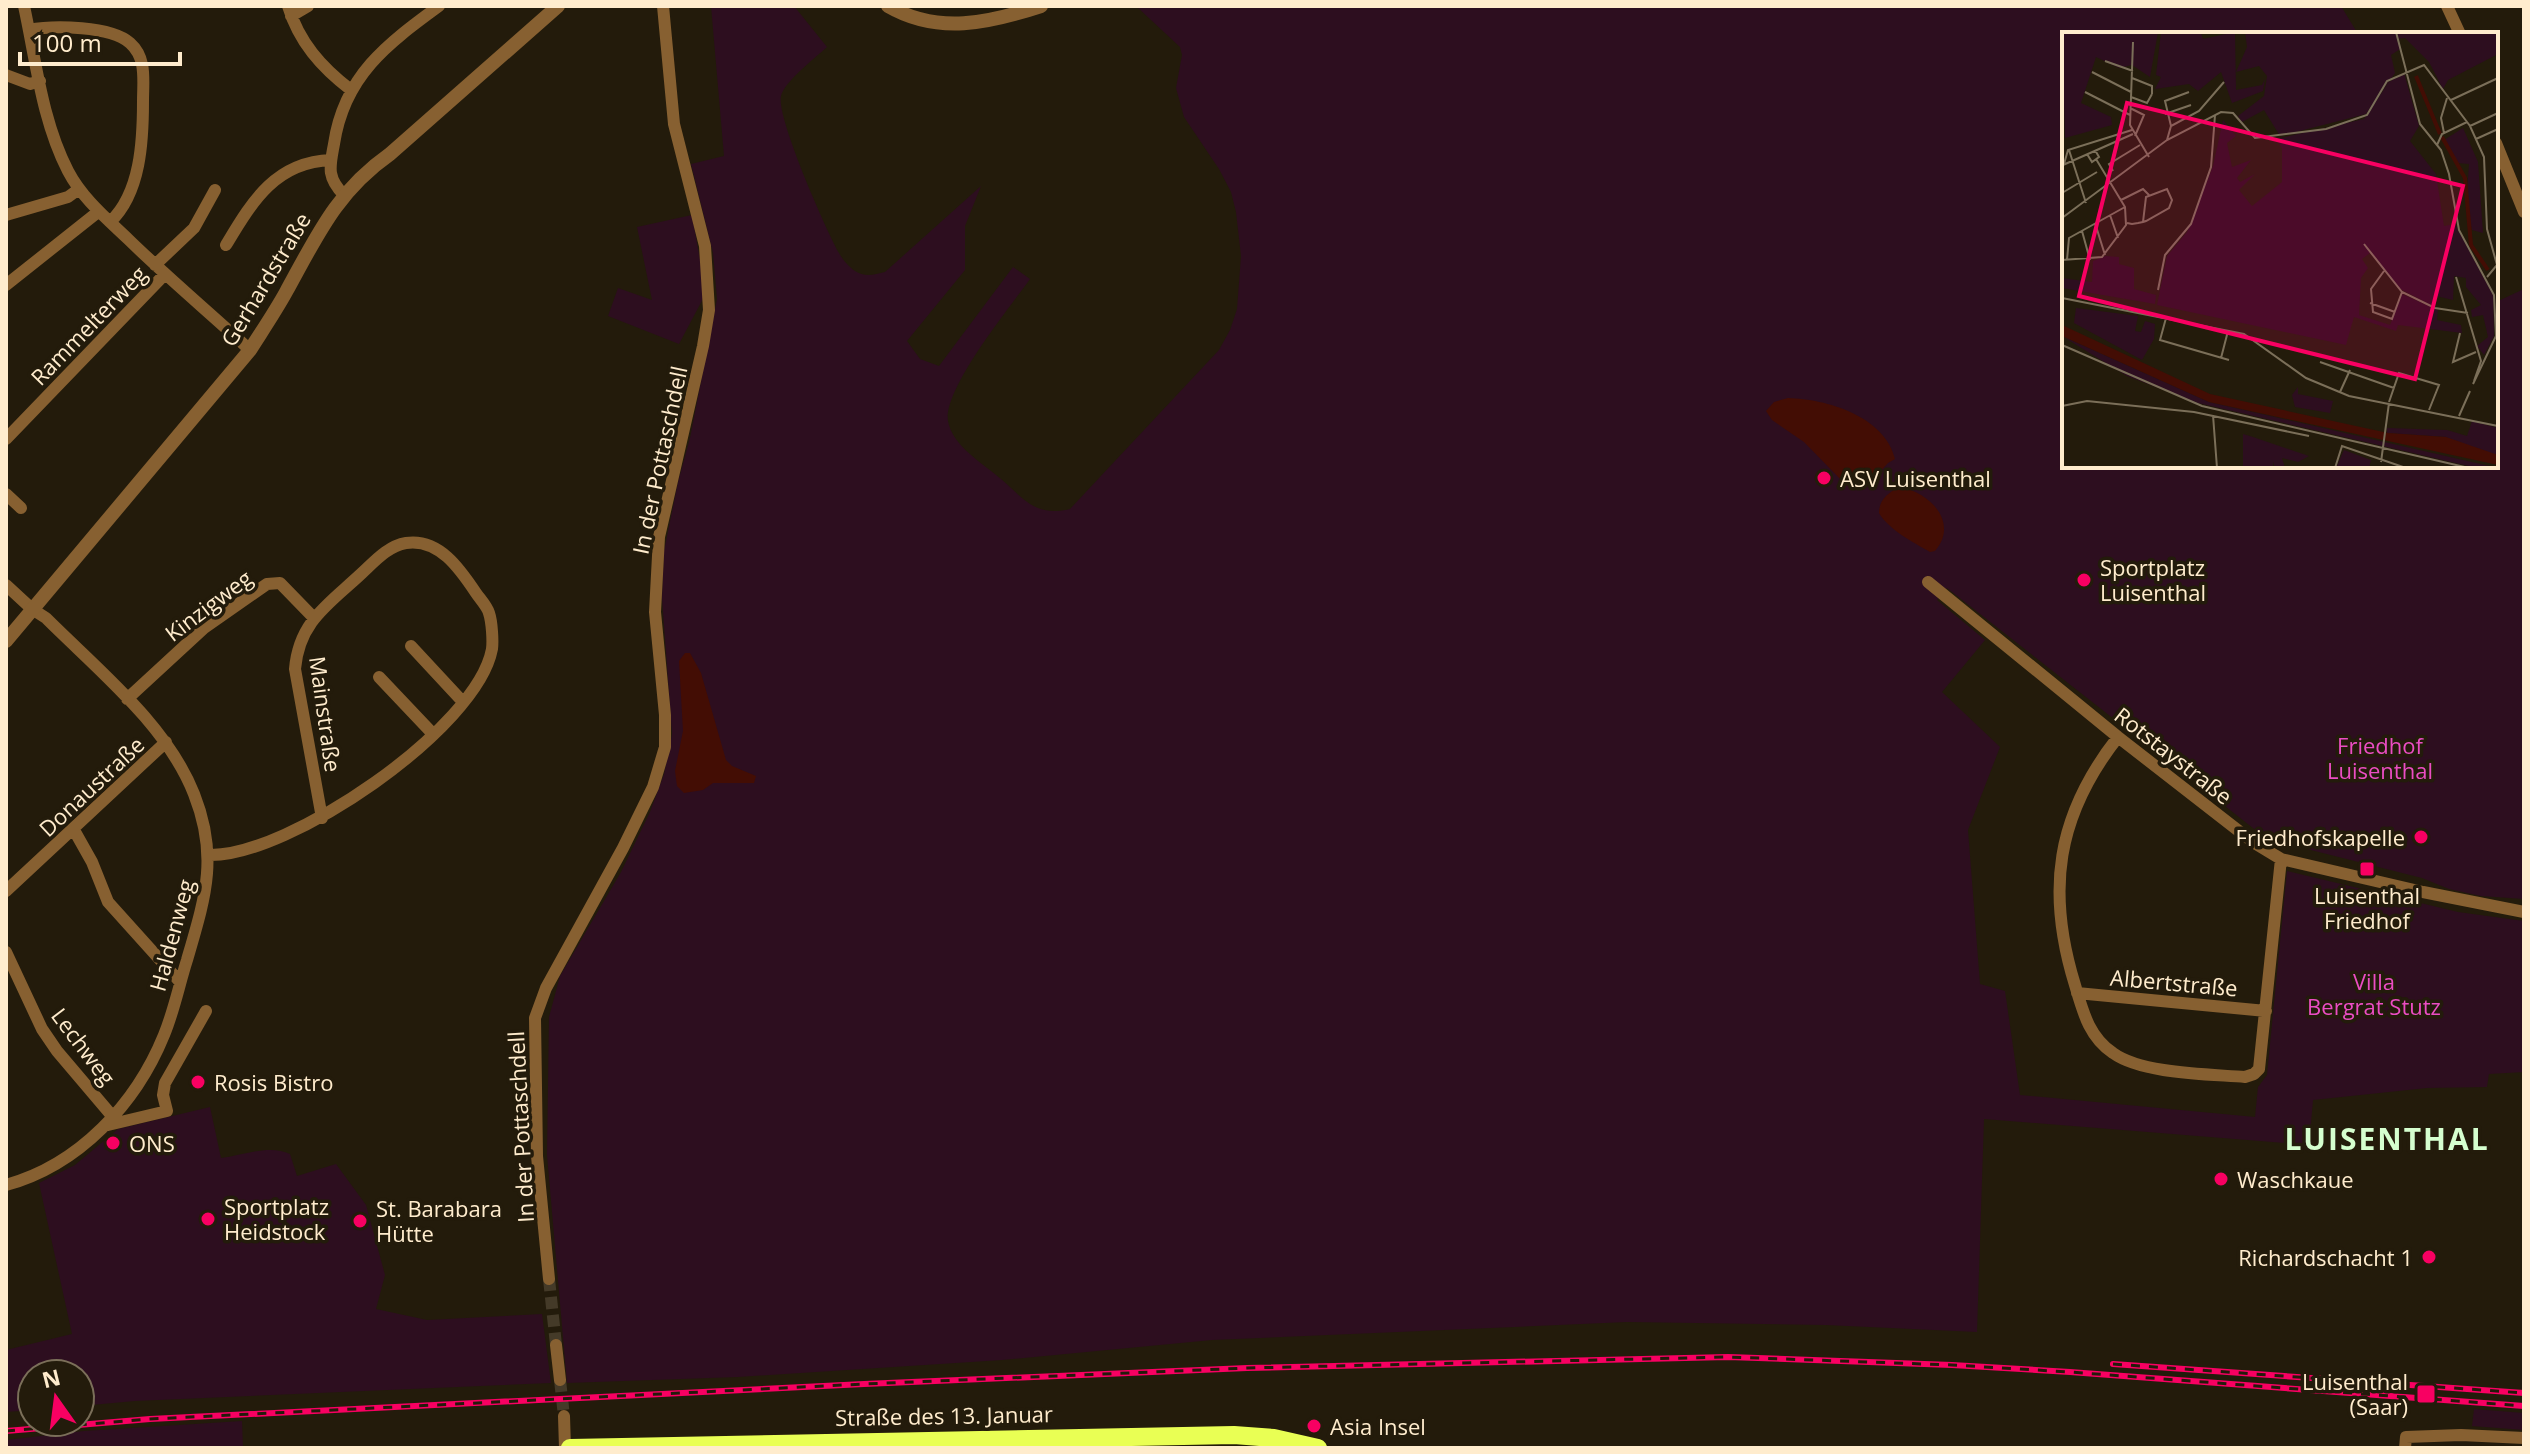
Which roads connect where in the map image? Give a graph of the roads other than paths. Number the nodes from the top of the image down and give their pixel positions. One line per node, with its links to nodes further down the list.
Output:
1 (24, 6): 10 (street)
2 (308, 6): 9 (street)
3 (439, 6): 14 (street)
4 (558, 6): 19 (street, Gerhardstraße)
5 (663, 6): 58 (street, In der Pottaschdell)
6 (888, 6): 7 (street)
7 (1041, 6)
8 (2447, 6): 11 (street)
9 (289, 11): 14 (street)
10 (29, 30): 13 (street); 23 (street)
11 (2459, 32)
12 (6, 75): 13 (street)
13 (40, 81): 17 (street)
14 (351, 90): 16 (street)
15 (2498, 148): 21 (street)
16 (331, 160): 19 (street); 24 (street)
17 (79, 189): 20 (street); 22 (street)
18 (215, 190): 25 (street, Rammelterweg)
19 (344, 195): 27 (street, Gerhardstraße)
20 (98, 212): 23 (street); 26 (street)
21 (2524, 212)
22 (6, 215)
23 (110, 222): 25 (street)
24 (226, 245)
25 (160, 270): 27 (street); 28 (street, Rammelterweg)
26 (6, 285)
27 (250, 350): 33 (street, Gerhardstraße)
28 (6, 439)
29 (6, 494): 30 (street)
30 (21, 508)
31 (1928, 582): 41 (street, Rotstaystraße)
32 (6, 585): 33 (street, Haldenweg)
33 (32, 609): 35 (street, Gerhardstraße); 38 (street, Haldenweg)
34 (314, 618): 38 (street, Kinzigweg); 39 (street, Mainstraße); 43 (street, Mainstraße)
35 (6, 641)
36 (411, 646): 39 (street)
37 (379, 677): 40 (street)
38 (127, 699): 42 (street, Haldenweg)
39 (463, 702): 40 (street, Mainstraße)
40 (433, 734): 43 (street, Mainstraße)
41 (2118, 737): 46 (street, Rotstaystraße); 51 (street, Albertstraße)
42 (166, 742): 44 (street, Donaustraße); 45 (street, Haldenweg)
43 (322, 818): 45 (street, Mainstraße)
44 (74, 830): 47 (street, Donaustraße); 50 (street)
45 (209, 855): 50 (street, Haldenweg)
46 (2281, 859): 48 (street, Rotstaystraße); 53 (street, Albertstraße)
47 (6, 891)
48 (2524, 912)
49 (6, 952): 56 (street, Lechweg)
50 (180, 982): 54 (street, Haldenweg)
51 (2077, 993): 53 (street, Albertstraße); 53 (street, Albertstraße)
52 (206, 1011): 55 (street, Haldenweg)
53 (2266, 1011)
54 (165, 1034): 55 (street); 56 (street, Haldenweg)
55 (188, 1041): 56 (street, Haldenweg)
56 (109, 1121): 57 (street, Haldenweg)
57 (9, 1180)
58 (549, 1279)
59 (556, 1345): 60 (street)
60 (560, 1380)
61 (564, 1416): 66 (street)
62 (2524, 1438): 64 (street)
63 (1119, 1442): 65 (main road, Straße des 13. Januar); 67 (main road, Straße des 13. Januar)
64 (2406, 1442)
65 (657, 1447): 66 (main road, Straße des 13. Januar)
66 (567, 1448)
67 (1318, 1448)

